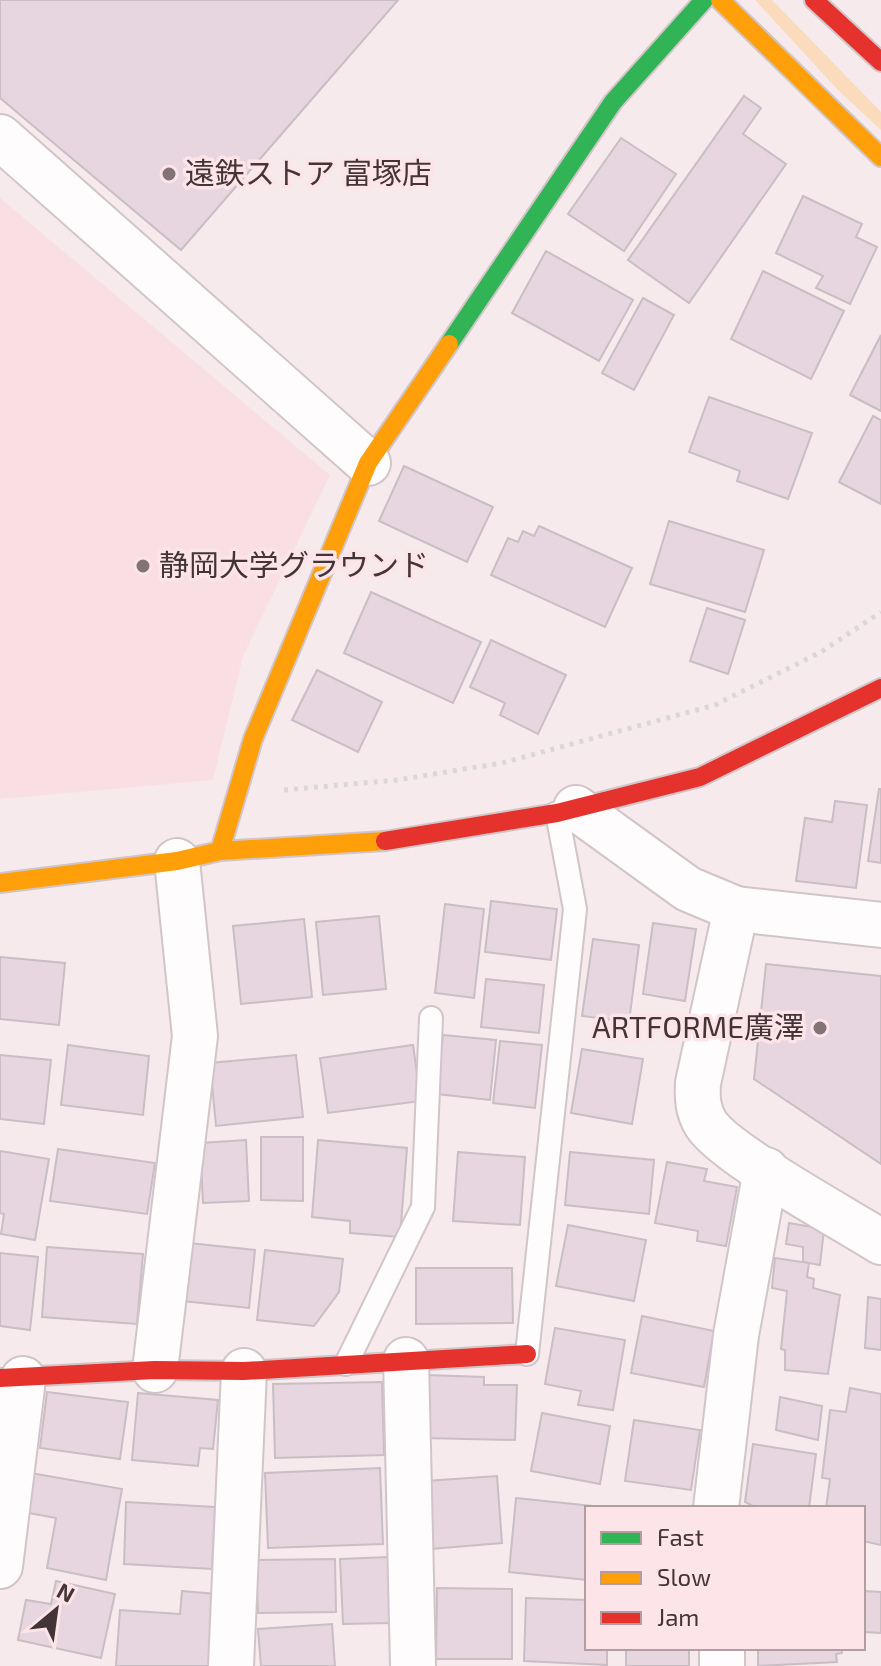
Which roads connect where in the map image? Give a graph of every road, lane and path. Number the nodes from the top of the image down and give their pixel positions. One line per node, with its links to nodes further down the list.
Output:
1 (704, 0): 7 (street)
2 (720, 0): 6 (street)
3 (814, 0): 4 (street)
4 (881, 62)
5 (0, 137): 7 (street)
6 (881, 157)
7 (368, 463): 10 (street)
8 (881, 612): 10 (path)
9 (881, 688): 11 (street)
10 (237, 794): 12 (street)
11 (567, 811): 12 (street); 15 (street); 20 (lane)
12 (220, 851): 13 (street)
13 (177, 861): 14 (street); 23 (street)
14 (0, 883)
15 (736, 909): 16 (street); 18 (street)
16 (881, 925)
17 (431, 1018): 22 (lane)
18 (766, 1170): 19 (street); 26 (street)
19 (881, 1242)
20 (527, 1354): 21 (street)
21 (406, 1360): 22 (street); 29 (street)
22 (346, 1364): 24 (street)
23 (155, 1370): 24 (street); 25 (street)
24 (244, 1371): 28 (street)
25 (11, 1378): 27 (street)
26 (716, 1506)
27 (0, 1566)
28 (231, 1666)
29 (413, 1666)

